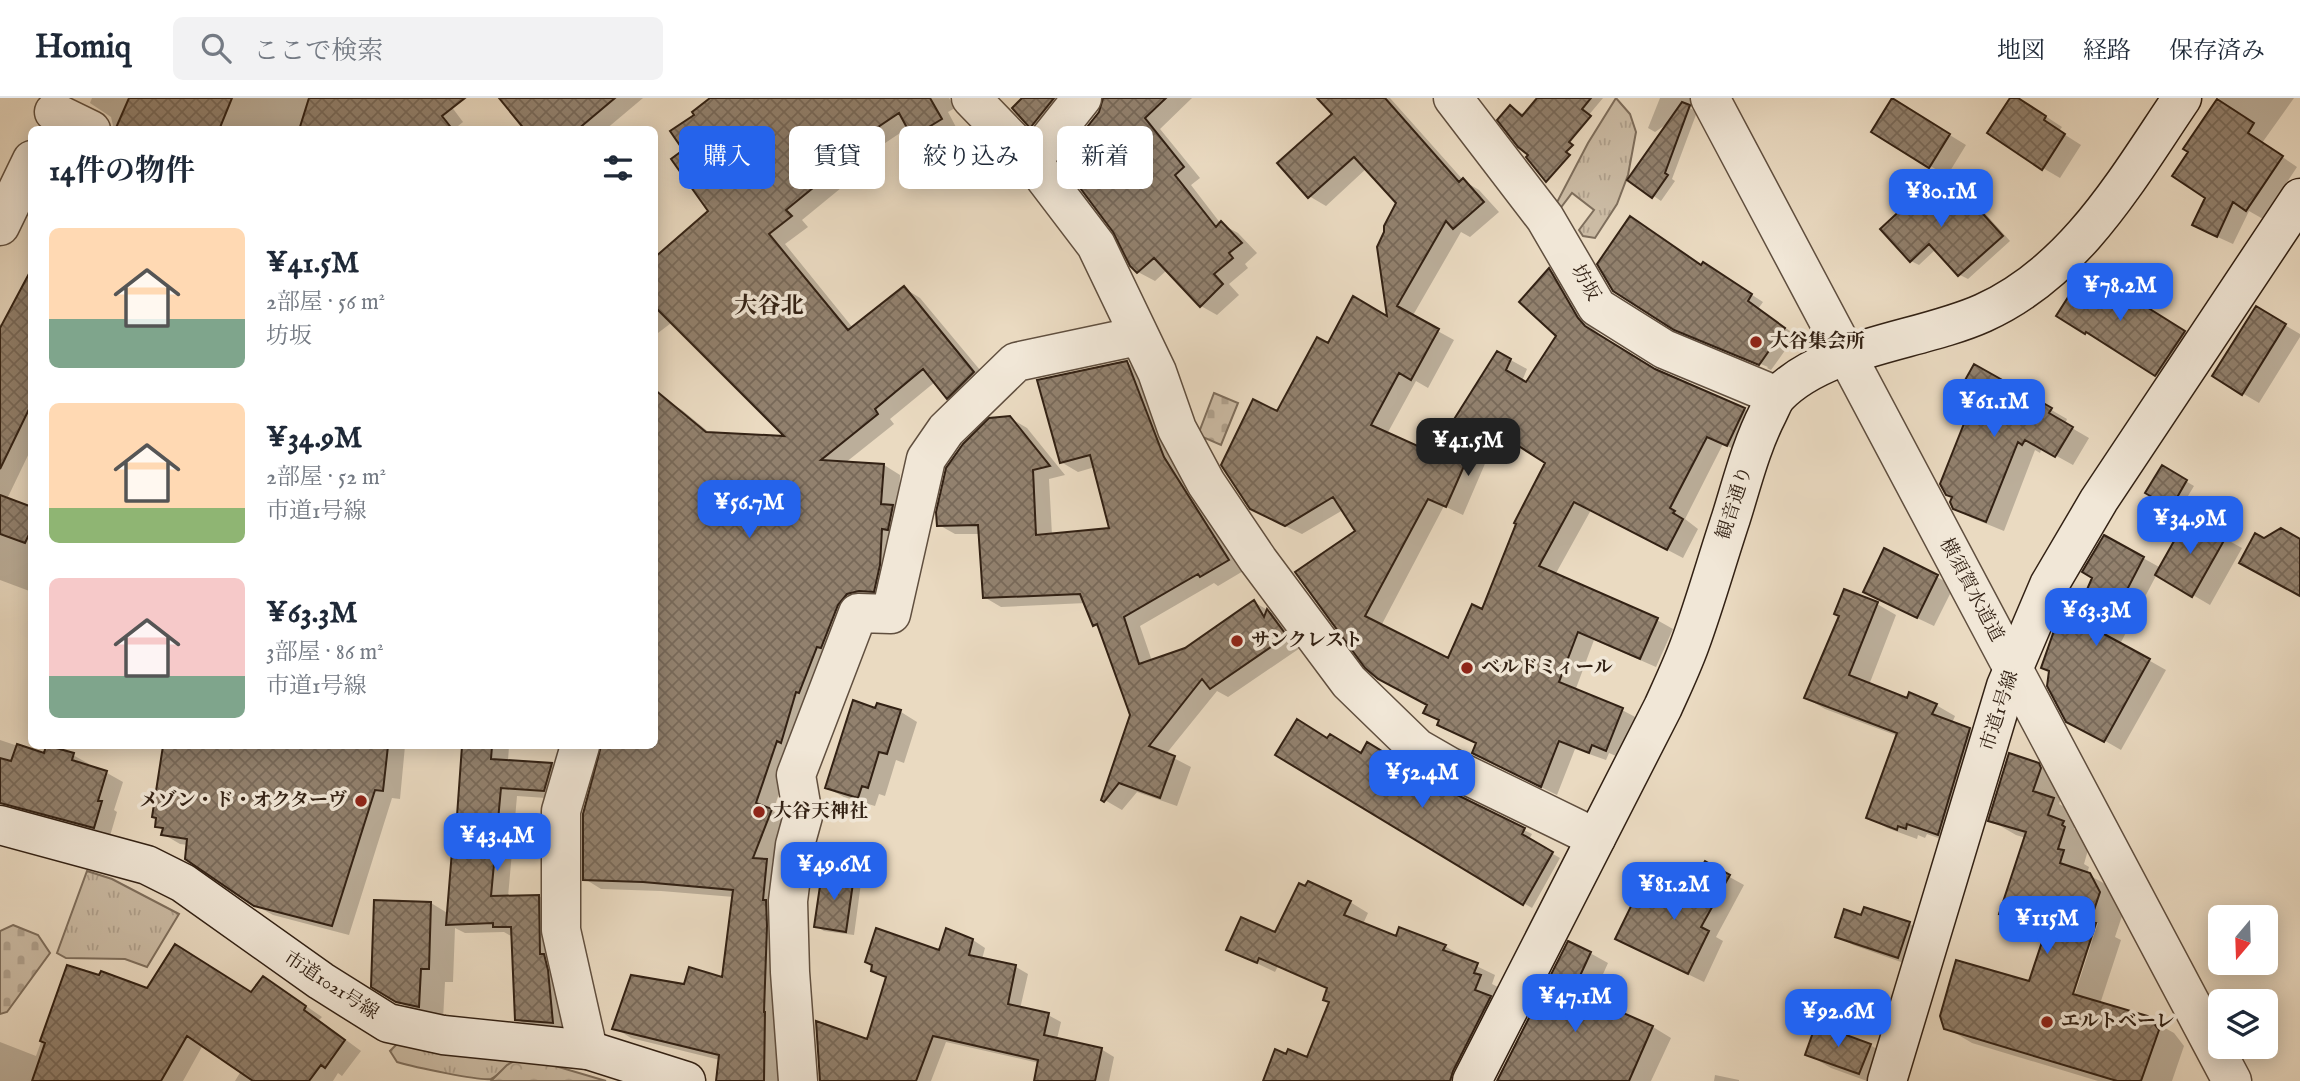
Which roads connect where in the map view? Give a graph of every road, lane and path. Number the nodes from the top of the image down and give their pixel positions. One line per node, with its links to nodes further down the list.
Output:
1 (971, 98): 8 (street)
2 (1083, 98): 9 (street)
3 (1710, 98): 15 (street, 横須賀水道道)
4 (2182, 98): 15 (street, 観音通り)
5 (1469, 104): 16 (street, 坊坂)
6 (54, 113): 7 (street)
7 (82, 126)
8 (998, 126)
9 (1043, 147)
10 (28, 168): 13 (street)
11 (1043, 176): 14 (street)
12 (2300, 198): 17 (street, 市道1号線)
13 (0, 226)
14 (1138, 336): 20 (street); 23 (street)
15 (1846, 354): 16 (street, 観音通り); 17 (street, 横須賀水道道)
16 (1777, 396): 20 (street, 観音通り)
17 (2013, 668): 25 (street, 市道1号線); 26 (street, 横須賀水道道)
18 (579, 749): 21 (street)
19 (0, 825): 21 (street, 市道1021号線)
20 (1597, 838): 24 (street, 観音通り)
21 (588, 1050): 22 (street, 市道1021号線)
22 (686, 1081)
23 (798, 1081)
24 (1472, 1081)
25 (1887, 1081)
26 (2232, 1081)

